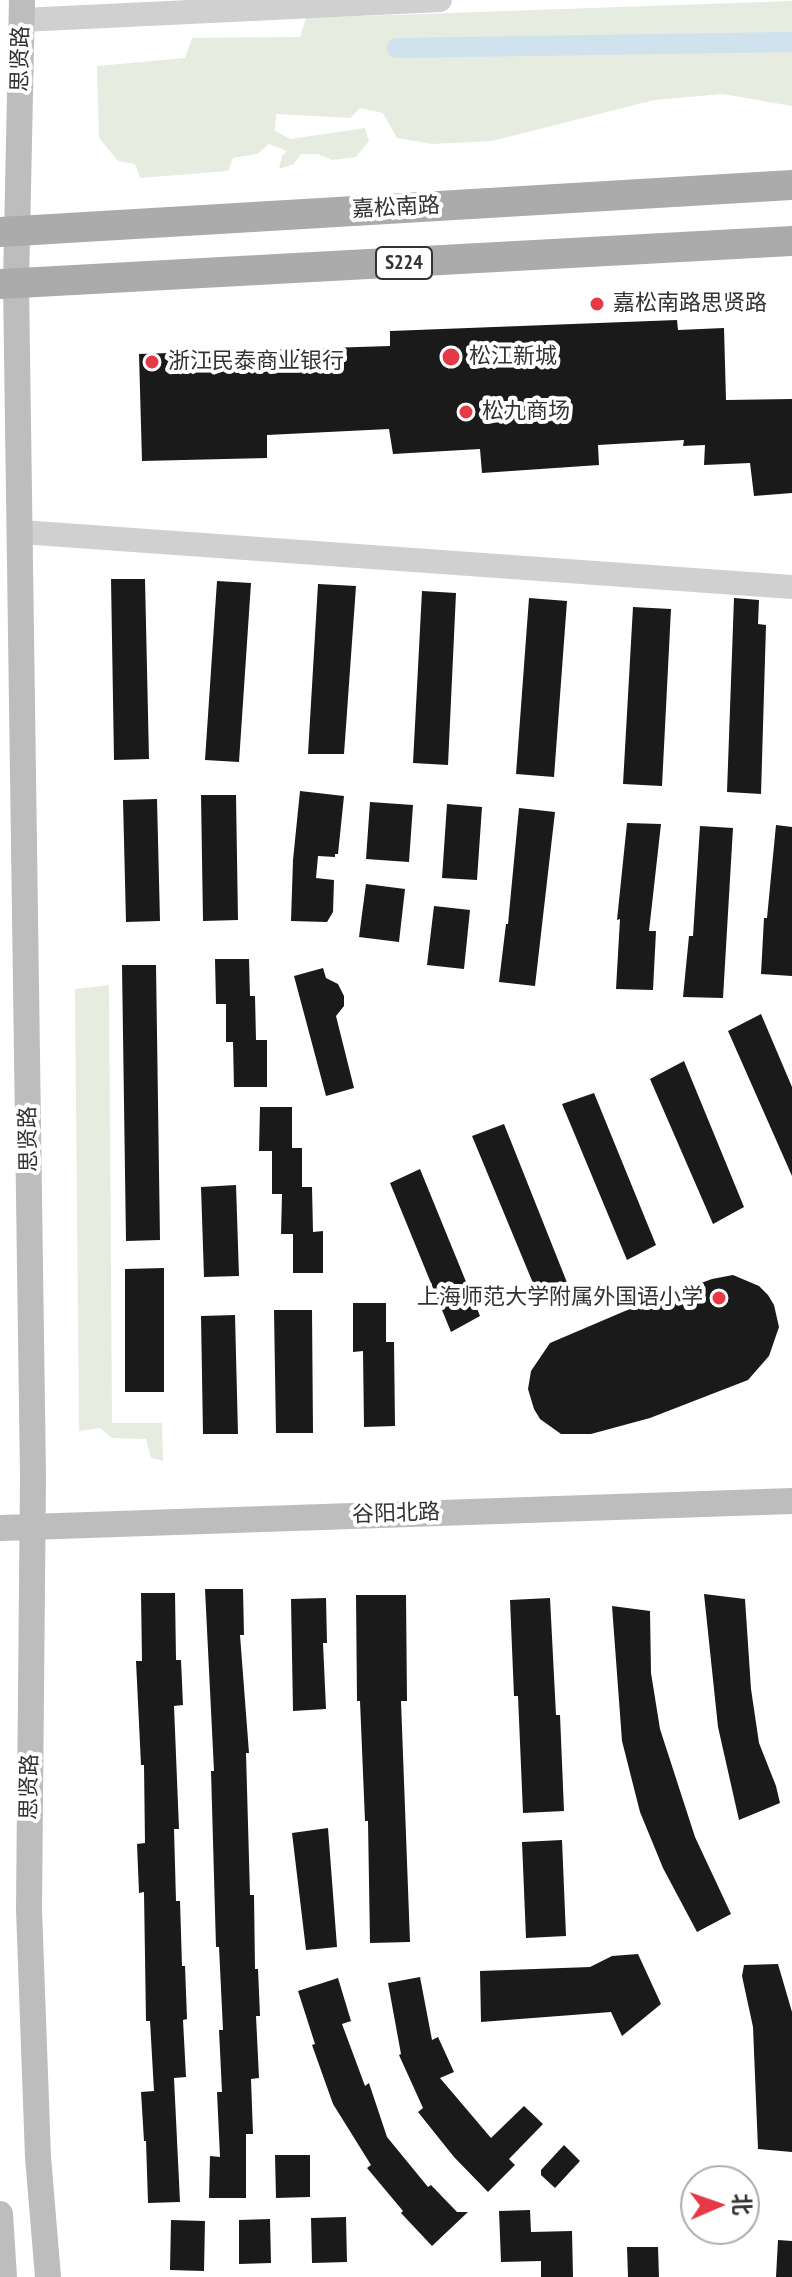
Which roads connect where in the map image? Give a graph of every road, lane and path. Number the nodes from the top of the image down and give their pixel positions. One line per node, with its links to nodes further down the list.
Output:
1 (440, 0): 2 (street)
2 (22, 10): 4 (main road, 思贤路)
3 (792, 185): 4 (main road, 嘉松南路)
4 (8, 231): 6 (main road, 思贤路)
5 (792, 241): 6 (main road, S224)
6 (8, 284): 7 (main road, 思贤路)
7 (21, 532): 8 (street); 10 (main road, 思贤路)
8 (792, 587)
9 (792, 1501): 10 (main road, 谷阳北路)
10 (31, 1527): 11 (main road, 谷阳北路); 14 (main road, 思贤路)
11 (0, 1528)
12 (0, 2214): 13 (main road)
13 (4, 2277)
14 (48, 2277)

